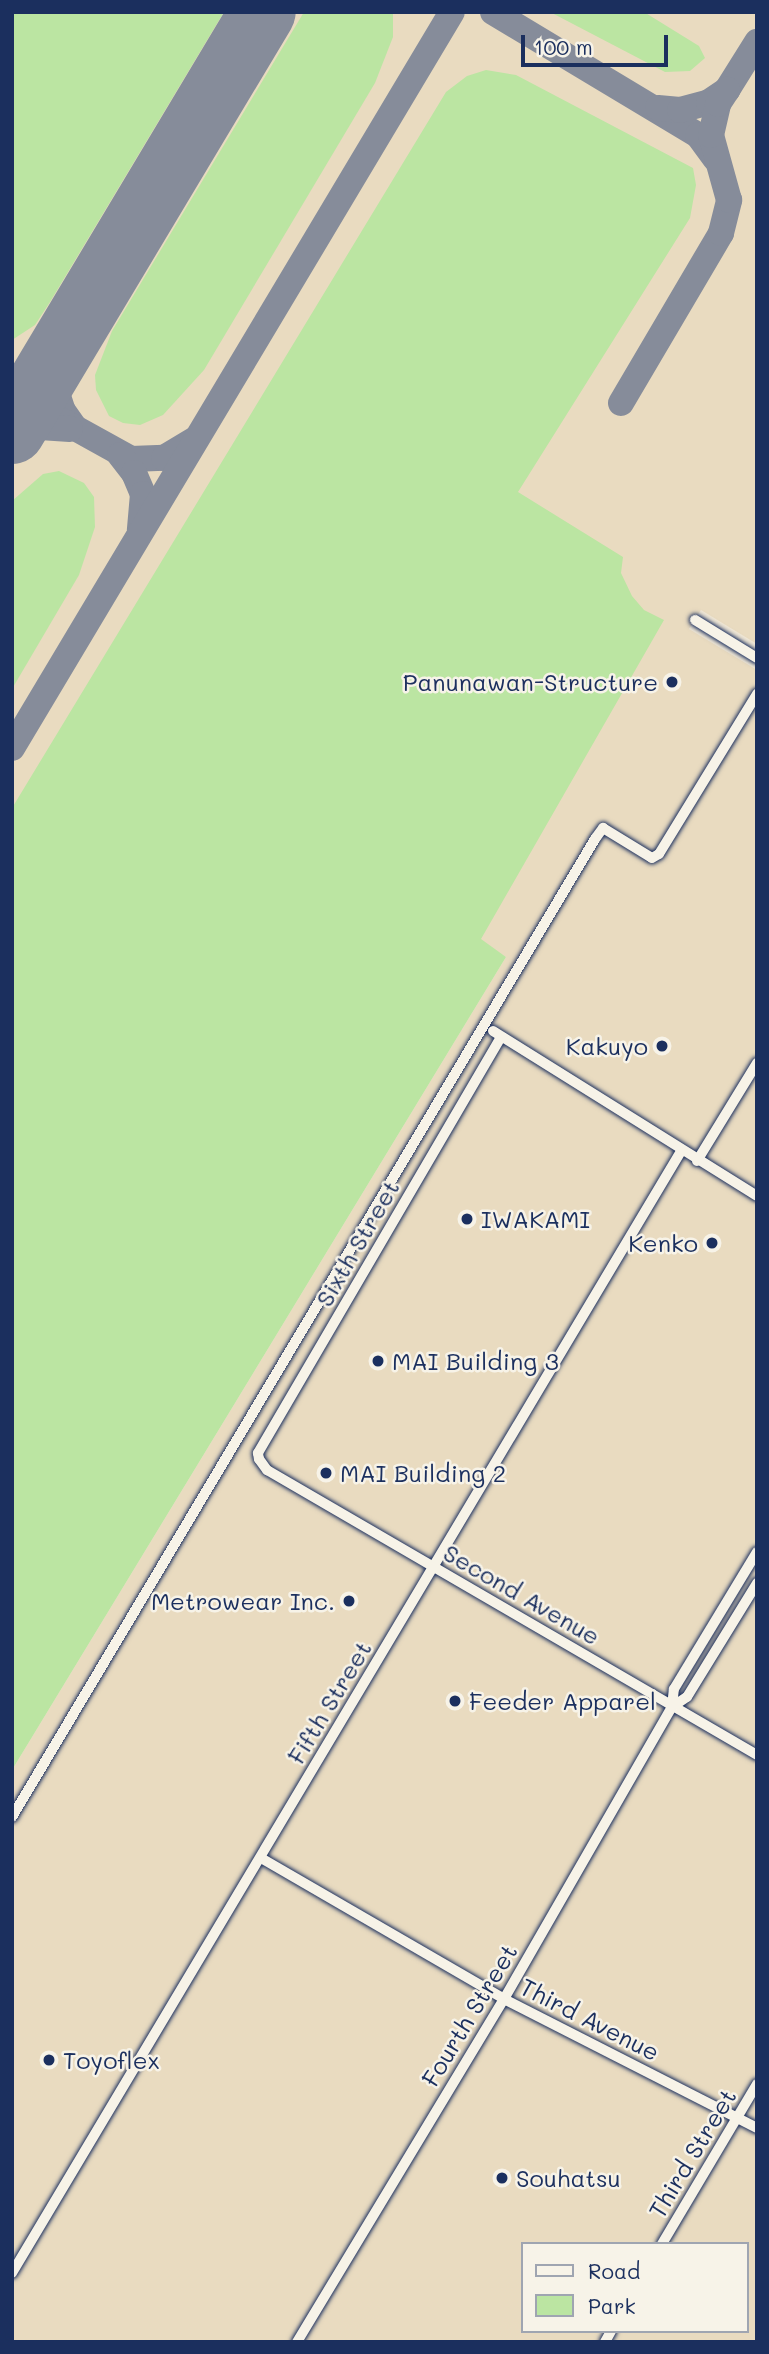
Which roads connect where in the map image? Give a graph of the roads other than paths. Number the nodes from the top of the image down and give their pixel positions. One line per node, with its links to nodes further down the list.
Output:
1 (695, 620): 2 (street)
2 (757, 658)
3 (757, 694): 16 (street)
4 (757, 1063): 6 (street)
5 (681, 1151): 6 (street); 8 (street, Sixth Street); 10 (street, Fifth Street)
6 (697, 1161): 7 (street)
7 (757, 1196)
8 (267, 1470): 10 (street, Second Avenue)
9 (757, 1552): 12 (street, Fourth Street)
10 (434, 1568): 14 (street, Second Avenue); 17 (street, Fifth Street)
11 (757, 1583): 13 (street, Fourth Street)
12 (736, 1587): 13 (street); 14 (street, Fourth Street)
13 (750, 1594): 14 (street, Fourth Street)
14 (672, 1706): 15 (street, Second Avenue); 18 (street, Fourth Street)
15 (757, 1755)
16 (12, 1817)
17 (261, 1857): 18 (street, Third Avenue); 23 (street, Fifth Street)
18 (504, 1999): 20 (street, Third Avenue); 24 (street, Fourth Street)
19 (757, 2084): 20 (street, Third Street)
20 (738, 2116): 21 (street, Third Avenue); 22 (street, Third Street)
21 (757, 2128)
22 (663, 2242)
23 (12, 2273)
24 (297, 2342)

